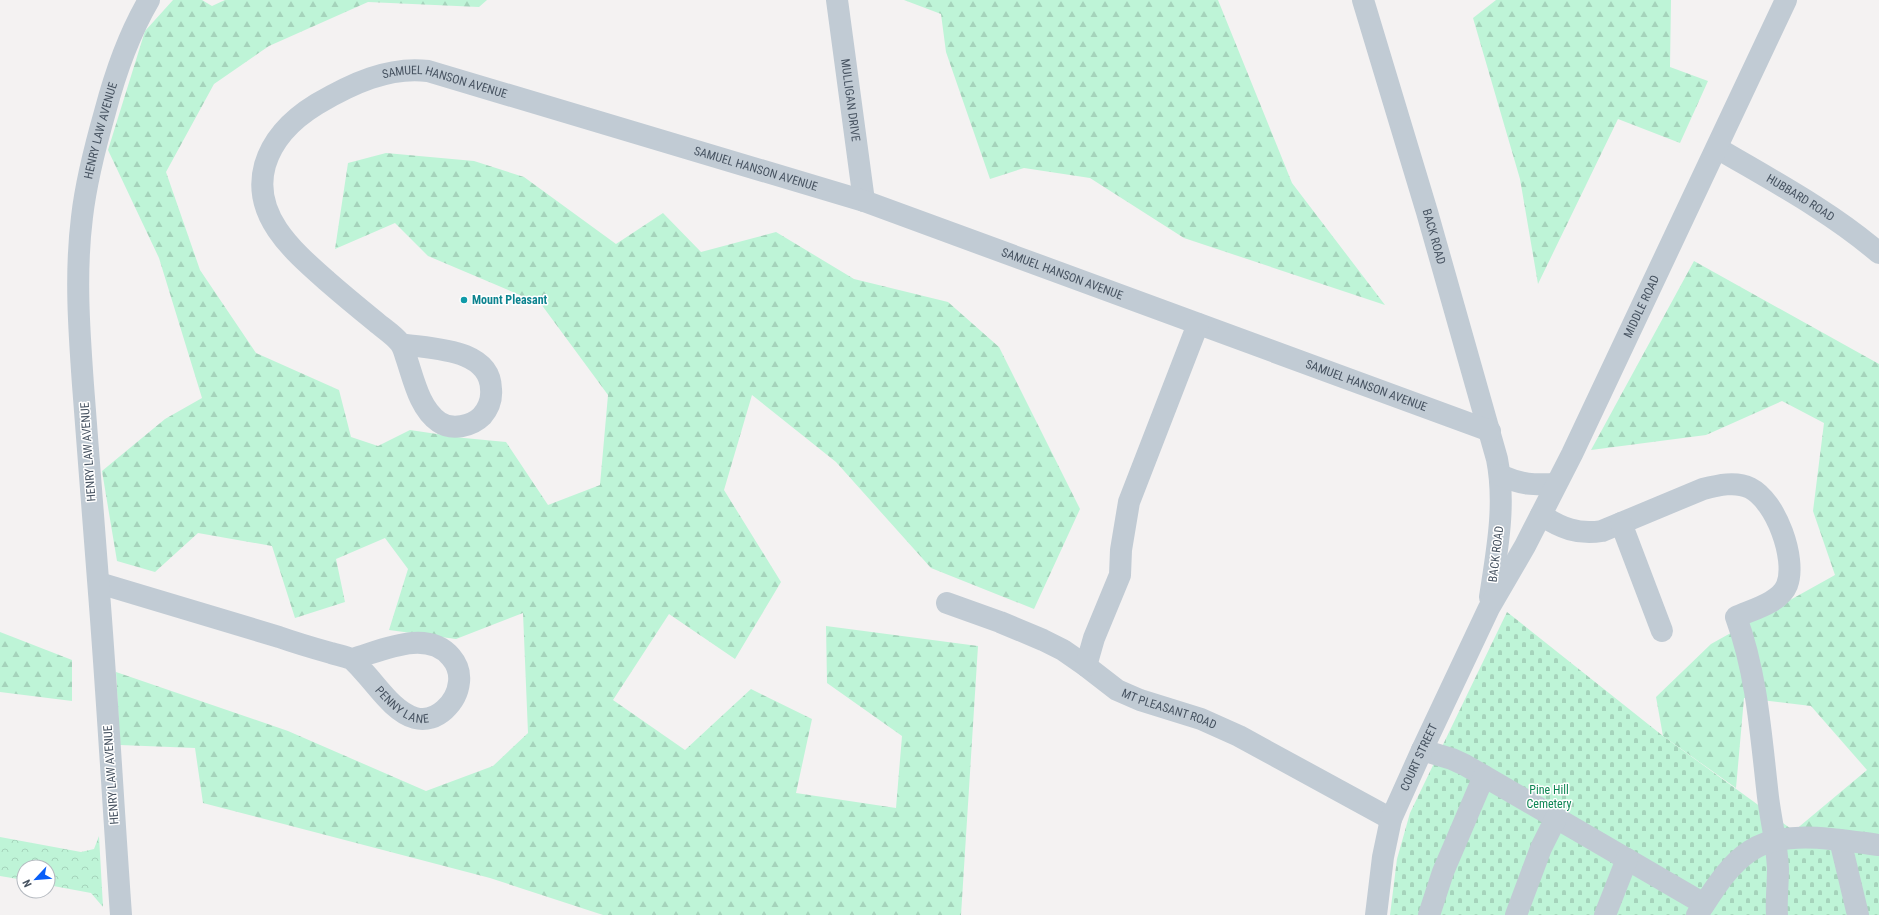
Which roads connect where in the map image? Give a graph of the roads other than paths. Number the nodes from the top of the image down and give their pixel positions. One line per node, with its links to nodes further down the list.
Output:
1 (149, 0): 15 (street, HENRY LAW AVENUE)
2 (838, 0): 6 (street, MULLIGAN DRIVE)
3 (1363, 0): 10 (street, BACK ROAD)
4 (1786, 0): 5 (street, MIDDLE ROAD)
5 (1717, 148): 7 (street, HUBBARD ROAD); 12 (street, MIDDLE ROAD)
6 (864, 201): 8 (street, SAMUEL HANSON AVENUE); 9 (street, SAMUEL HANSON AVENUE)
7 (1879, 253)
8 (1198, 324): 10 (street, SAMUEL HANSON AVENUE); 20 (street)
9 (401, 344)
10 (1490, 431): 11 (street, BACK ROAD)
11 (1500, 475): 12 (street); 17 (street, BACK ROAD)
12 (1556, 484): 13 (street, MIDDLE ROAD)
13 (1541, 515): 14 (street); 17 (street, MIDDLE ROAD)
14 (1621, 523): 18 (street); 26 (street)
15 (99, 584): 19 (street); 30 (street, HENRY LAW AVENUE)
16 (947, 603): 20 (street, MT PLEASANT ROAD)
17 (1489, 608): 21 (street, COURT STREET)
18 (1662, 631)
19 (352, 659): 19 (street, PENNY LANE)
20 (1086, 666): 24 (street, MT PLEASANT ROAD)
21 (1422, 750): 22 (street); 24 (street, COURT STREET)
22 (1484, 776): 23 (street); 32 (street)
23 (1556, 818): 28 (street); 33 (street)
24 (1391, 819): 31 (street, COURT STREET)
25 (1840, 840): 26 (street); 27 (street); 36 (street)
26 (1776, 841): 29 (street); 35 (street)
27 (1879, 846)
28 (1627, 859): 29 (street); 34 (street)
29 (1701, 909)
30 (121, 915)
31 (1376, 915)
32 (1429, 915)
33 (1516, 915)
34 (1605, 915)
35 (1777, 915)
36 (1858, 915)

